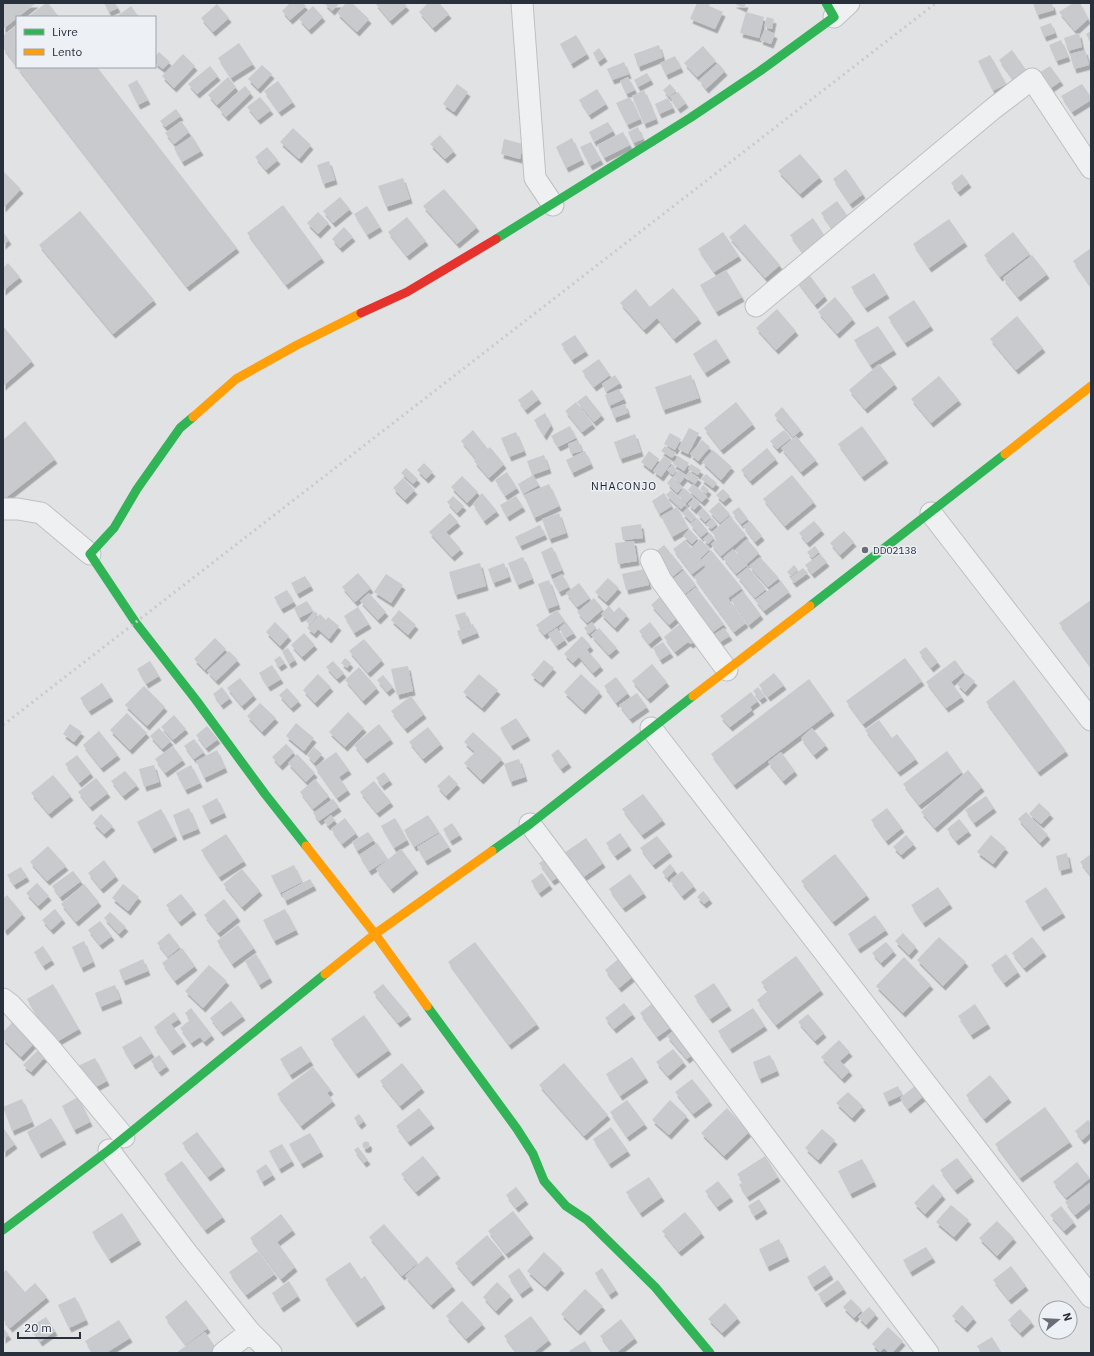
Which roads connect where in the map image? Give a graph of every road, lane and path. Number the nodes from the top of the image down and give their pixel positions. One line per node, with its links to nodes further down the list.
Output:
1 (522, 3): 5 (street)
2 (849, 3): 3 (street)
3 (830, 10): 5 (street)
4 (1091, 168): 6 (street)
5 (553, 204): 10 (street)
6 (756, 306)
7 (1091, 386): 9 (street)
8 (3, 509): 10 (street)
9 (931, 513): 12 (street); 13 (street)
10 (90, 554): 16 (street)
11 (652, 560): 12 (street)
12 (727, 670): 14 (street)
13 (1091, 720)
14 (652, 728): 15 (street); 20 (street)
15 (530, 824): 16 (street); 25 (street)
16 (375, 934): 18 (street); 24 (street)
17 (3, 999): 18 (street)
18 (117, 1144): 19 (street); 21 (street)
19 (3, 1230)
20 (1091, 1297)
21 (250, 1332): 22 (street); 23 (street)
22 (223, 1353)
23 (271, 1353)
24 (710, 1353)
25 (928, 1353)

